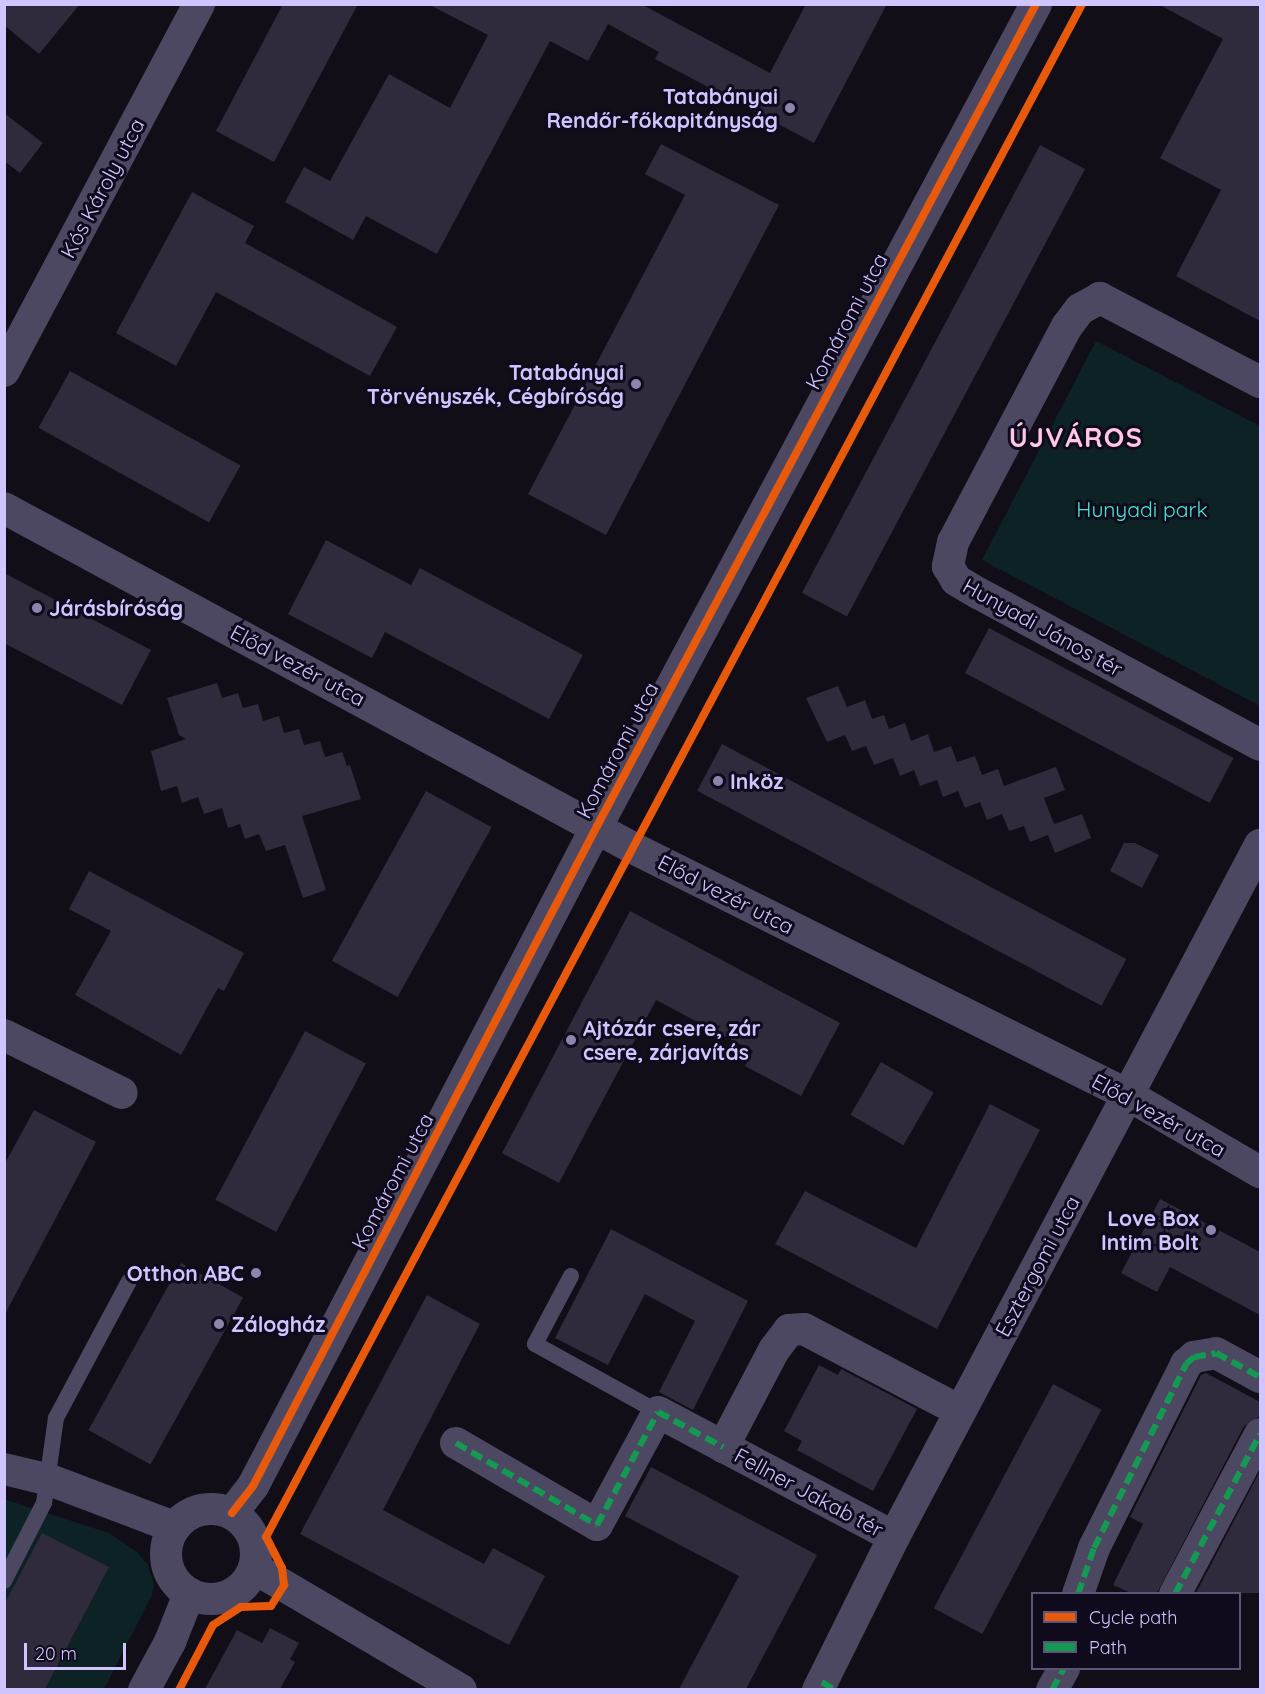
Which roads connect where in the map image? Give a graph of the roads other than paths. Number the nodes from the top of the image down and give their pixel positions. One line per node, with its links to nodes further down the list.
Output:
1 (199, 4): 3 (street, Kós Károly utca)
2 (1036, 4): 7 (street, Komáromi utca)
3 (4, 371)
4 (1260, 382): 6 (street, Hunyadi János tér)
5 (4, 508): 7 (street, Előd vezér utca)
6 (1260, 745)
7 (597, 826): 11 (street, Előd vezér utca); 23 (street, Komáromi utca)
8 (1260, 845): 11 (street, Esztergomi utca)
9 (4, 1035): 10 (street)
10 (122, 1093)
11 (1128, 1095): 12 (street, Előd vezér utca); 17 (street, Esztergomi utca)
12 (1260, 1172)
13 (571, 1276): 16 (lane)
14 (129, 1281): 22 (lane)
15 (1260, 1377): 28 (street)
16 (658, 1412): 19 (street); 20 (street, Fellner Jakab tér)
17 (960, 1412): 20 (street, Fellner Jakab tér); 25 (street, Esztergomi utca)
18 (1260, 1434): 29 (street)
19 (456, 1443)
20 (723, 1447): 25 (street, Fellner Jakab tér)
21 (4, 1469): 22 (street)
22 (50, 1480): 24 (street); 27 (lane)
23 (232, 1513): 24 (street); 26 (street)
24 (174, 1527): 30 (street)
25 (894, 1537): 32 (street, Esztergomi utca)
26 (254, 1568): 30 (street); 34 (street)
27 (4, 1581)
28 (1078, 1592)
29 (1176, 1592)
30 (189, 1594): 33 (street)
31 (1063, 1670): 35 (street)
32 (825, 1687)
33 (144, 1689)
34 (461, 1689)
35 (1052, 1689)

